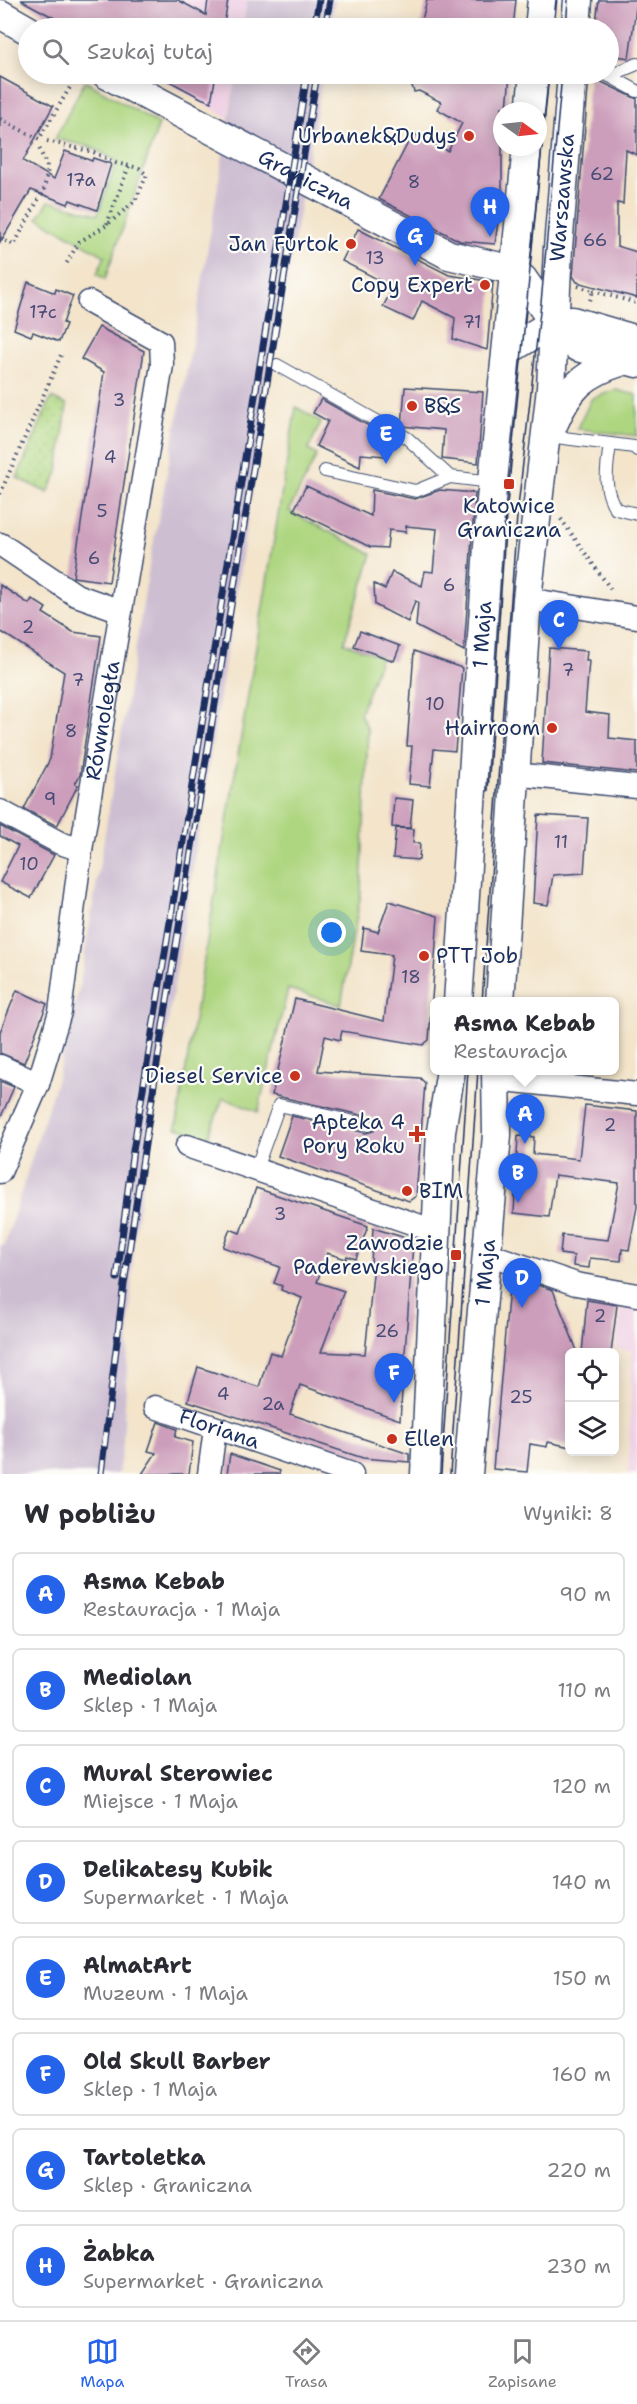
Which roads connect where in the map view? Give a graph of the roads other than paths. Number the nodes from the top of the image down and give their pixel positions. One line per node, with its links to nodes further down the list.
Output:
1 (542, 0): 4 (street)
2 (578, 0): 5 (street)
3 (0, 14): 6 (street)
4 (540, 18)
5 (577, 18)
6 (18, 24)
7 (637, 64): 8 (lane)
8 (619, 71)
9 (619, 82): 13 (lane)
10 (125, 84): 17 (street, Graniczna)
11 (533, 84): 14 (street)
12 (571, 84): 16 (street, Warszawska)
13 (637, 92)
14 (531, 102)
15 (525, 156): 17 (street, Warszawska)
16 (558, 248): 17 (street); 19 (street, Warszawska)
17 (513, 270): 19 (street); 20 (street, 1 Maja)
18 (89, 302): 32 (street, Równoległa)
19 (555, 322): 20 (street); 21 (street); 23 (street, 1 Maja)
20 (507, 351): 28 (street, 1 Maja)
21 (632, 355): 23 (street)
22 (277, 365): 27 (lane)
23 (546, 441): 24 (lane); 31 (street, 1 Maja)
24 (610, 444): 25 (lane); 29 (lane)
25 (637, 450)
26 (325, 471): 27 (lane)
27 (450, 477): 28 (lane)
28 (492, 482): 38 (street, 1 Maja)
29 (637, 514)
30 (0, 544): 32 (street)
31 (527, 599): 33 (street); 34 (street, 1 Maja)
32 (121, 611): 37 (street, Równoległa)
33 (633, 616)
34 (514, 774): 35 (street); 39 (street, 1 Maja)
35 (637, 787)
36 (0, 811): 37 (street)
37 (81, 850): 43 (street, Równoległa)
38 (458, 997)
39 (500, 997)
40 (0, 1066): 43 (street)
41 (450, 1075): 49 (street)
42 (496, 1075): 44 (street); 50 (street, 1 Maja)
43 (38, 1084): 48 (street, Równoległa)
44 (637, 1094)
45 (368, 1125): 47 (lane)
46 (187, 1146): 47 (street)
47 (256, 1168): 49 (street)
48 (0, 1172)
49 (435, 1231): 56 (street)
50 (488, 1254): 51 (street); 57 (street, 1 Maja)
51 (637, 1295)
52 (155, 1407): 53 (street, Floriana)
53 (215, 1429): 54 (street); 55 (street, Floriana)
54 (209, 1474)
55 (352, 1474)
56 (425, 1474)
57 (468, 1474)

